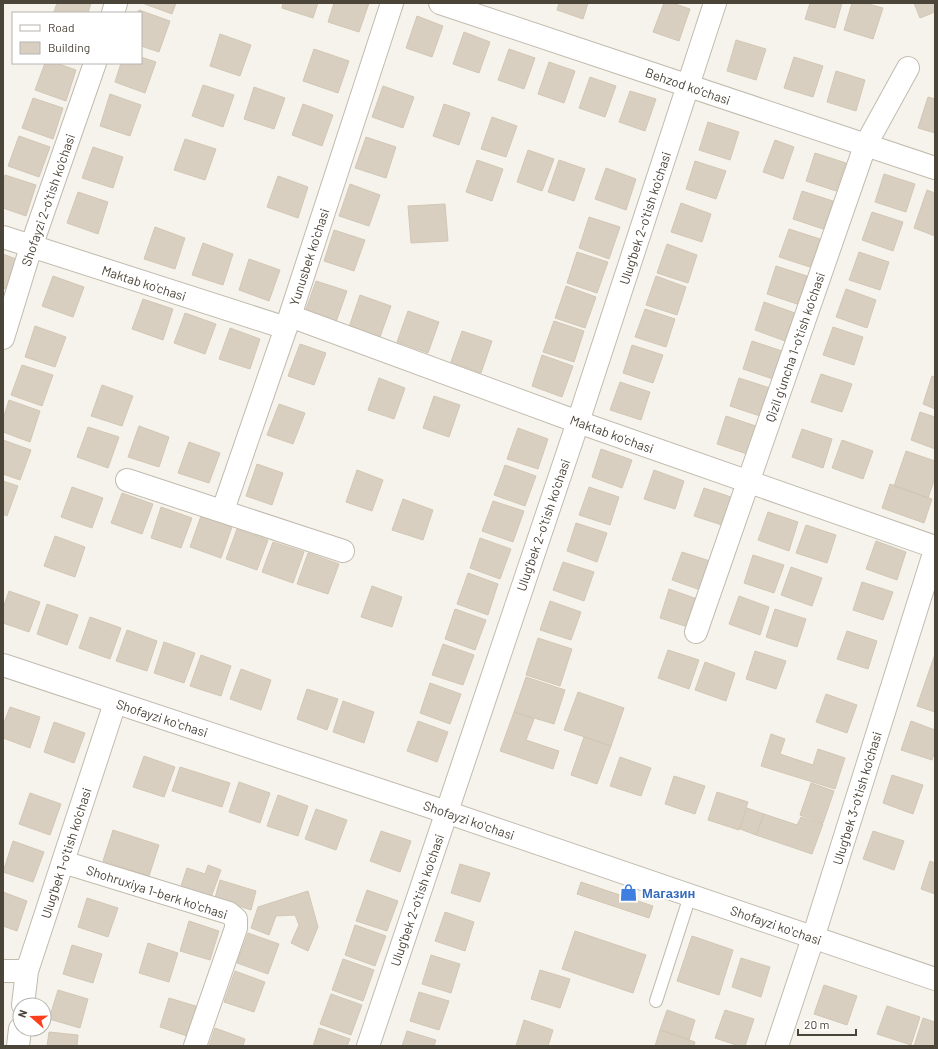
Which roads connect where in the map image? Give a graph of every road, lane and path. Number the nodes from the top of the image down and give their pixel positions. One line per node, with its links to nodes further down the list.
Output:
1 (392, 3): 11 (street, Yunusbek ko'chasi)
2 (440, 3): 6 (street, Behzod ko‘chasi)
3 (715, 3): 6 (street, Ulug'bek 2-o'tish ko'chasi)
4 (95, 64): 10 (street, Shofayzi 2-o'tish ko'chasi)
5 (908, 68): 7 (street, Qizil g'uncha 1-o'tish ko'chasi)
6 (689, 86): 7 (street, Behzod ko‘chasi); 13 (street, Ulug'bek 2-o'tish ko'chasi)
7 (865, 146): 8 (street, Behzod ko‘chasi); 15 (street, Qizil g'uncha 1-o'tish ko'chasi)
8 (935, 168)
9 (3, 237): 10 (street, Maktab ko'chasi)
10 (31, 247): 11 (street, Maktab ko'chasi); 12 (street, Shofayzi 2-o'tish ko'chasi)
11 (288, 322): 13 (street, Maktab ko'chasi); 16 (street, Yunusbek ko'chasi)
12 (3, 338)
13 (578, 422): 15 (street, Maktab ko'chasi); 22 (street, Ulug'bek 2-o'tish ko'chasi)
14 (127, 480): 16 (street)
15 (747, 482): 17 (street, Maktab ko'chasi); 19 (street, Qizil g'uncha 1-o'tish ko'chasi)
16 (223, 510): 18 (street)
17 (935, 549): 25 (street, Ulug'bek 3-o'tish ko'chasi)
18 (343, 551)
19 (696, 632)
20 (3, 665): 21 (street, Shofayzi koʻchasi)
21 (115, 703): 22 (street, Shofayzi koʻchasi); 23 (street, Ulug'bek 1-o'tish ko'chasi)
22 (446, 812): 24 (street, Shofayzi koʻchasi); 32 (street, Ulug'bek 2-o'tish ko'chasi)
23 (63, 862): 27 (street, Ulug'bek 1-o'tish ko'chasi); 31 (street, Shohruxiya 1-berk koʻchasi)
24 (690, 896): 25 (street, Shofayzi koʻchasi); 30 (lane)
25 (813, 938): 28 (street, Shofayzi koʻchasi); 33 (street, Ulug'bek 3-o'tish ko'chasi)
26 (3, 971): 27 (street)
27 (27, 971): 29 (street, Ulug'bek 1-o'tish ko'chasi)
28 (935, 979)
29 (24, 997)
30 (656, 1001)
31 (195, 1046)
32 (368, 1046)
33 (777, 1046)

